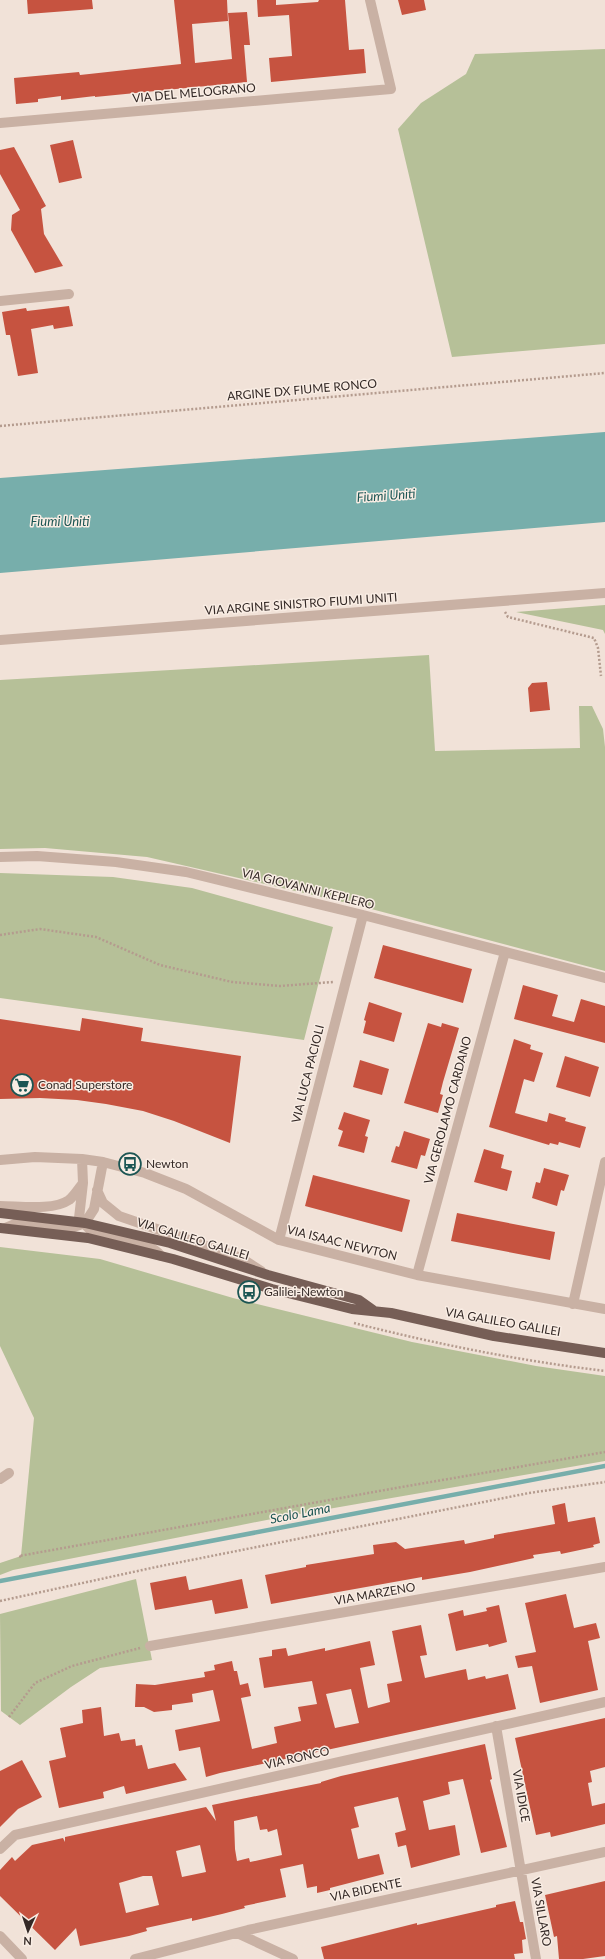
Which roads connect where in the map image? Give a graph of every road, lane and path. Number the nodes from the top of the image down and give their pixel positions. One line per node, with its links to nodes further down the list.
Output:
1 (370, 0): 2 (street, VIA DEL MELOGRANO)
2 (0, 123)
3 (69, 294): 4 (street)
4 (0, 301)
5 (605, 373): 6 (path, ARGINE DX FIUME RONCO)
6 (0, 426)
7 (605, 593): 8 (street, VIA ARGINE SINISTRO FIUMI UNITI)
8 (499, 601): 9 (street, VIA ARGINE SINISTRO FIUMI UNITI); 10 (path)
9 (0, 640)
10 (601, 676)
11 (0, 857): 12 (street, VIA GIOVANNI KEPLERO)
12 (363, 915): 14 (street, VIA GIOVANNI KEPLERO); 16 (street, VIA LUCA PACIOLI)
13 (0, 935): 16 (path)
14 (505, 952): 15 (street, VIA GIOVANNI KEPLERO); 30 (street, VIA GEROLAMO CARDANO)
15 (605, 978)
16 (346, 981): 27 (street, VIA LUCA PACIOLI)
17 (82, 1159): 18 (street, VIA ISAAC NEWTON); 19 (street, VIA ISAAC NEWTON); 21 (street)
18 (0, 1160)
19 (103, 1162): 22 (street); 27 (street, VIA ISAAC NEWTON)
20 (605, 1162): 31 (street)
21 (83, 1183): 23 (street); 25 (street)
22 (97, 1190): 25 (street); 29 (street)
23 (0, 1206)
24 (0, 1213): 25 (main road, VIA GALILEO GALILEI)
25 (85, 1223): 26 (street); 28 (street); 29 (main road, VIA GALILEO GALILEI)
26 (2, 1228): 28 (main road, VIA GALILEO GALILEI)
27 (279, 1240): 30 (street, VIA ISAAC NEWTON)
28 (161, 1256): 33 (main road, VIA GALILEO GALILEI)
29 (268, 1275): 33 (main road, VIA GALILEO GALILEI)
30 (417, 1275): 31 (street, VIA ISAAC NEWTON)
31 (573, 1304): 32 (street, VIA ISAAC NEWTON)
32 (605, 1309)
33 (373, 1310): 34 (main road, VIA GALILEO GALILEI)
34 (605, 1353)
35 (605, 1452): 39 (path)
36 (9, 1473): 37 (street)
37 (0, 1479)
38 (605, 1482): 41 (path)
39 (21, 1557)
40 (605, 1567): 42 (street, VIA MARZENO)
41 (0, 1601)
42 (150, 1646): 44 (path)
43 (605, 1702): 45 (street, VIA RONCO)
44 (9, 1717)
45 (496, 1726): 46 (street, VIA RONCO); 48 (street, VIA IDICE)
46 (0, 1849)
47 (605, 1852): 48 (street, VIA BIDENTE)
48 (521, 1870): 49 (street, VIA BIDENTE); 54 (street, VIA SILLARO)
49 (237, 1933): 52 (street, VIA BIDENTE); 53 (street)
50 (0, 1936): 51 (street)
51 (22, 1959)
52 (135, 1959)
53 (293, 1959)
54 (536, 1959)

